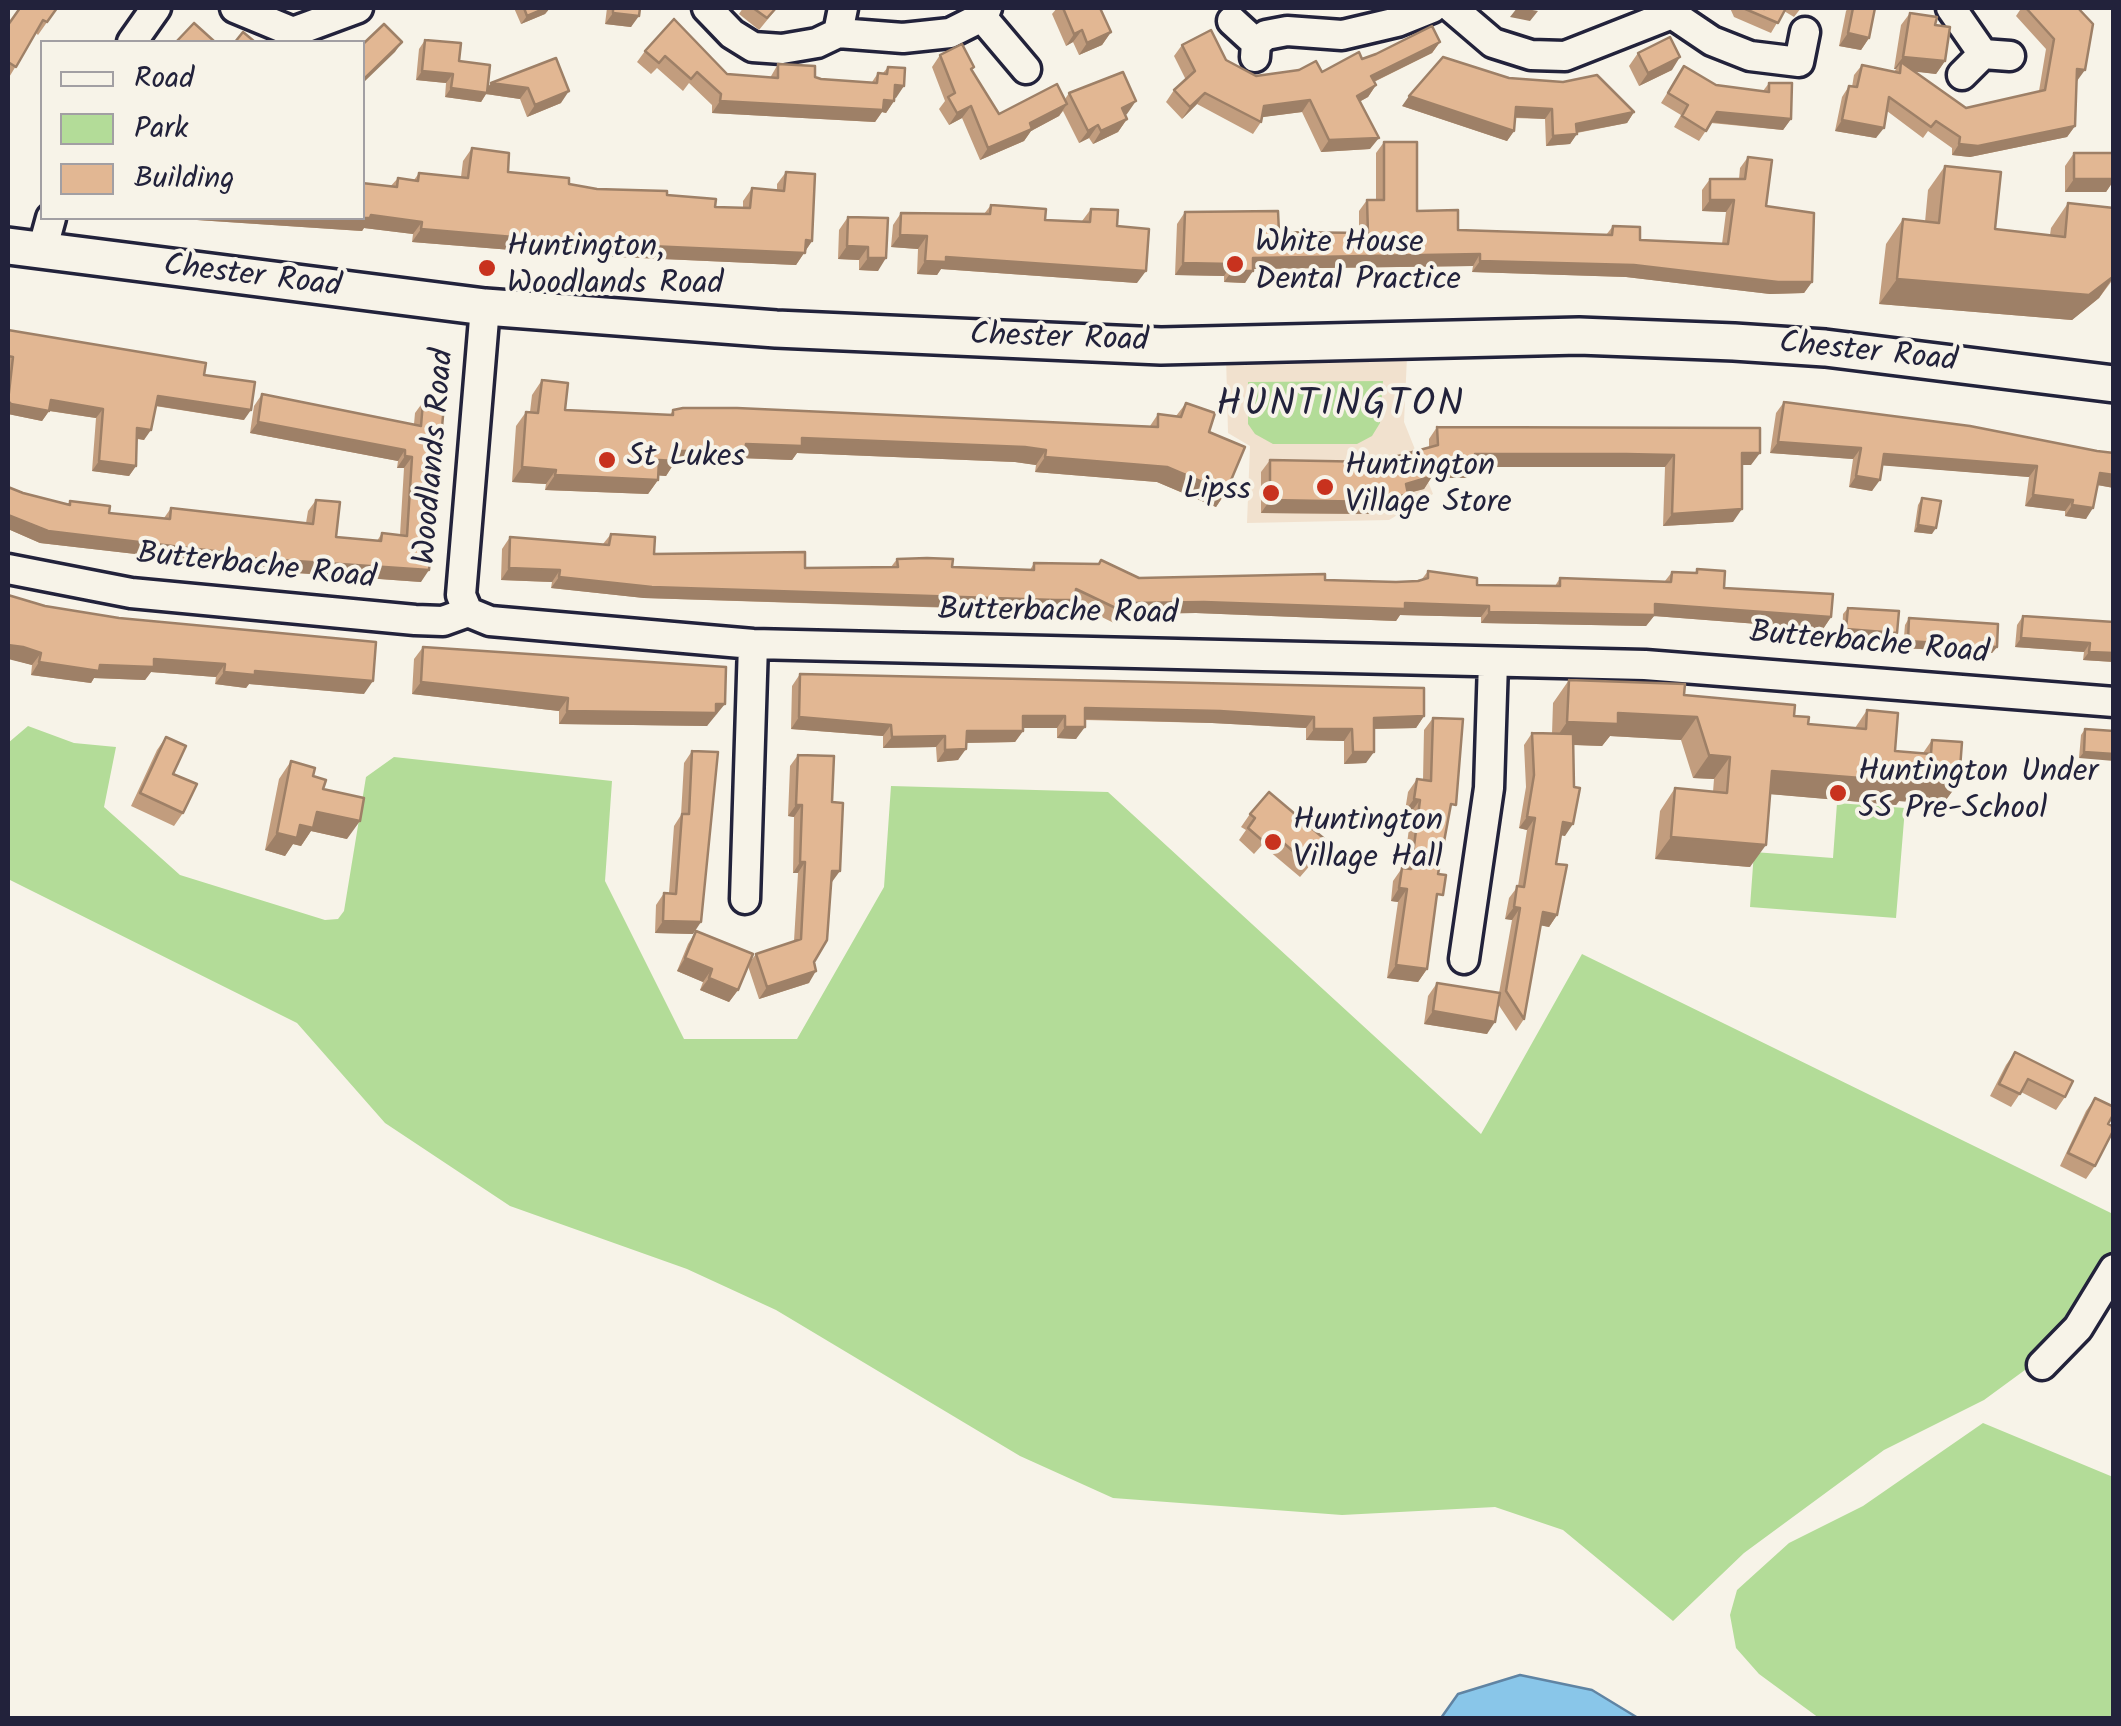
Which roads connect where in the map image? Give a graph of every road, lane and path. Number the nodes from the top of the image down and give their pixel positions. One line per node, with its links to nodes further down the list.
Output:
1 (156, 8): 13 (street)
2 (235, 8): 3 (street)
3 (358, 8)
4 (708, 8): 10 (street)
5 (1432, 8): 11 (street)
6 (1452, 8): 8 (street)
7 (1951, 8): 15 (street)
8 (1671, 11): 12 (street)
9 (984, 12): 10 (street); 14 (street)
10 (841, 20)
11 (1232, 21)
12 (1805, 32)
13 (133, 40)
14 (1026, 69)
15 (1962, 75)
16 (47, 234): 17 (main road, Chester Road); 18 (main road, Chester Road)
17 (8, 246)
18 (485, 307): 19 (main road, Chester Road); 21 (street, Woodlands Road)
19 (2114, 384)
20 (8, 569): 21 (street, Butterbache Road)
21 (468, 612): 22 (street, Butterbache Road)
22 (753, 644): 23 (street, Butterbache Road); 25 (street)
23 (1493, 662): 24 (street, Butterbache Road); 26 (street)
24 (2114, 702)
25 (745, 899)
26 (1464, 959)
27 (2114, 1269): 28 (street)
28 (2042, 1366)

